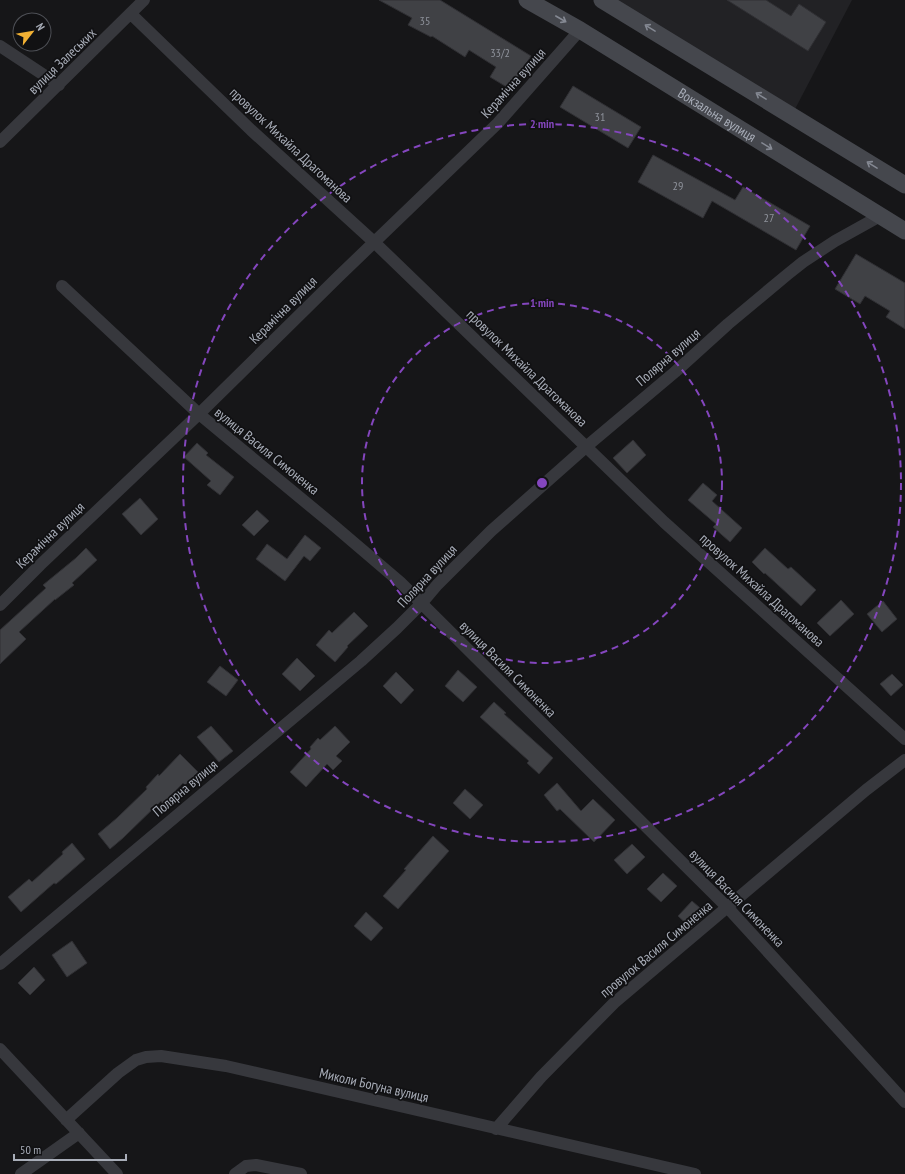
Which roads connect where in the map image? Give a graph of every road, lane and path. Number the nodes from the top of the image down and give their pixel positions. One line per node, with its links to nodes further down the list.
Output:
1 (144, 0): 4 (street, вулиця Залеських)
2 (527, 0): 5 (street, Вокзальна вулиця, one-way to 5)
3 (602, 0): 9 (street, one-way to 3)
4 (131, 14): 7 (street, вулиця Залеських); 12 (street, провулок Михайла Драгоманова)
5 (580, 30): 10 (street, Вокзальна вулиця, one-way to 10); 12 (street, Керамічна вулиця)
6 (0, 46): 7 (street)
7 (59, 85): 8 (street, вулиця Залеських)
8 (0, 142)
9 (905, 185)
10 (880, 216): 11 (street, Вокзальна вулиця); 15 (street, Полярна вулиця)
11 (905, 231)
12 (374, 242): 14 (street, Керамічна вулиця); 15 (street, провулок Михайла Драгоманова)
13 (62, 286): 14 (street, вулиця Василя Симоненка)
14 (198, 414): 16 (street, вулиця Василя Симоненка); 17 (street, Керамічна вулиця)
15 (587, 446): 16 (street, Полярна вулиця); 18 (street, провулок Михайла Драгоманова)
16 (421, 604): 20 (street, вулиця Василя Симоненка); 21 (street, Полярна вулиця)
17 (0, 605)
18 (905, 739)
19 (905, 760): 20 (street, провулок Василя Симоненка)
20 (728, 908): 23 (street, вулиця Василя Симоненка); 25 (street, провулок Василя Симоненка)
21 (0, 964)
22 (0, 1049): 24 (street)
23 (905, 1102)
24 (66, 1120): 25 (street, Миколи Богуна вулиця); 26 (street)
25 (496, 1129): 31 (street, Миколи Богуна вулиця)
26 (79, 1133): 27 (street); 28 (street)
27 (21, 1174)
28 (117, 1174)
29 (235, 1174): 30 (street)
30 (301, 1174)
31 (694, 1174)

